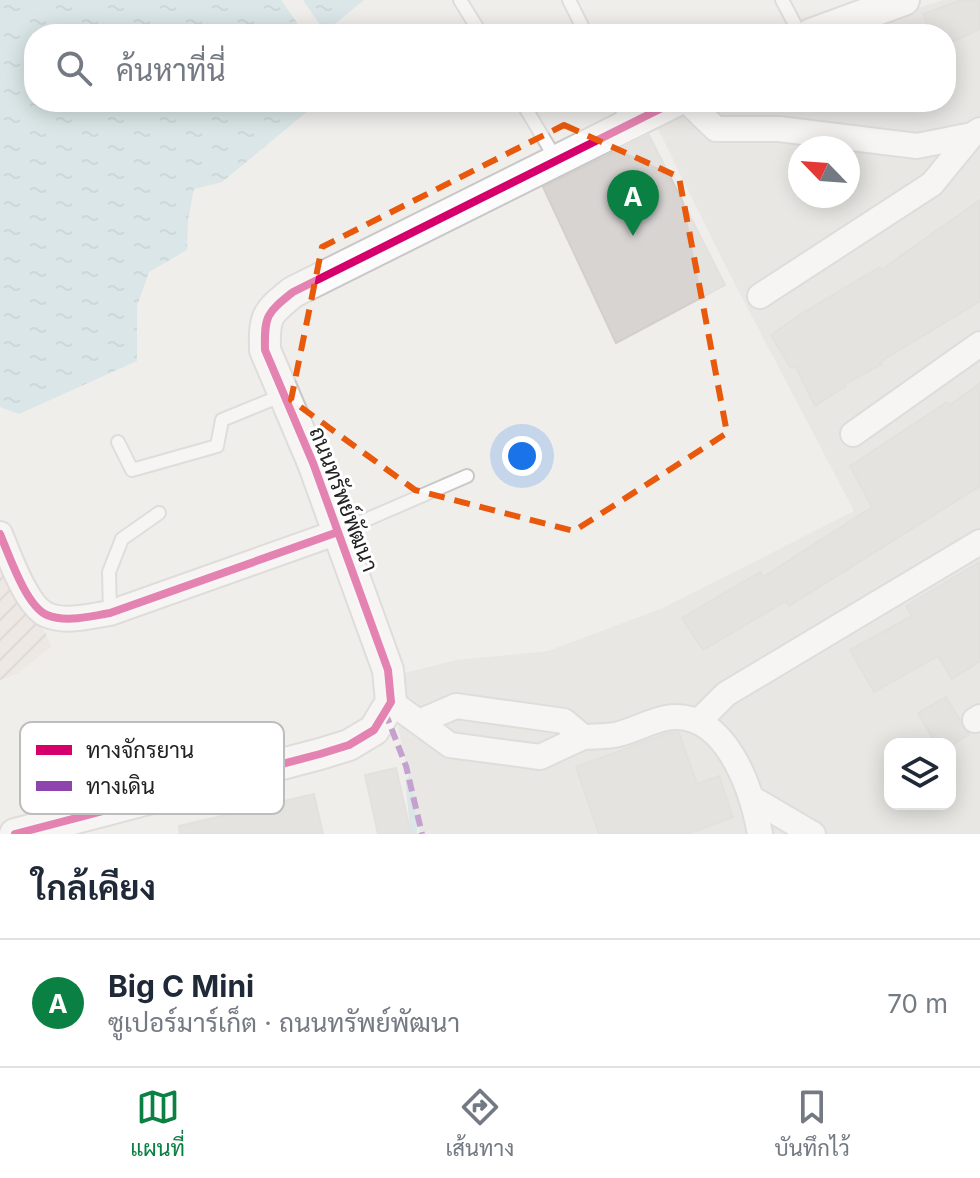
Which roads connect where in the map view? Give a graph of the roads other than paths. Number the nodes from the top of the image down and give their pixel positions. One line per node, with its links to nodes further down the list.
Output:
1 (460, 0): 5 (lane)
2 (569, 0): 6 (lane)
3 (782, 0): 7 (lane)
4 (904, 0): 8 (street)
5 (475, 24)
6 (581, 24)
7 (795, 24)
8 (838, 24)
9 (528, 112): 13 (lane)
10 (698, 112): 12 (street)
11 (624, 113): 13 (street, ถนนทรัพย์พัฒนา)
12 (976, 133): 14 (street)
13 (557, 161): 16 (street, ถนนทรัพย์พัฒนา)
14 (760, 296)
15 (980, 344): 17 (street)
16 (283, 395): 18 (lane); 21 (street, ถนนทรัพย์พัฒนา)
17 (853, 434)
18 (118, 442)
19 (467, 476): 21 (lane)
20 (159, 513): 24 (lane)
21 (338, 532): 24 (street); 25 (street, ถนนทรัพย์พัฒนา)
22 (0, 534): 24 (street)
23 (980, 542): 26 (street)
24 (110, 613)
25 (391, 702): 27 (street); 29 (street)
26 (700, 720): 28 (street); 30 (street)
27 (419, 722): 28 (street); 28 (street)
28 (583, 737)
29 (284, 762)
30 (753, 799): 33 (street); 34 (street)
31 (90, 814): 32 (street)
32 (15, 834)
33 (760, 834)
34 (813, 834)

